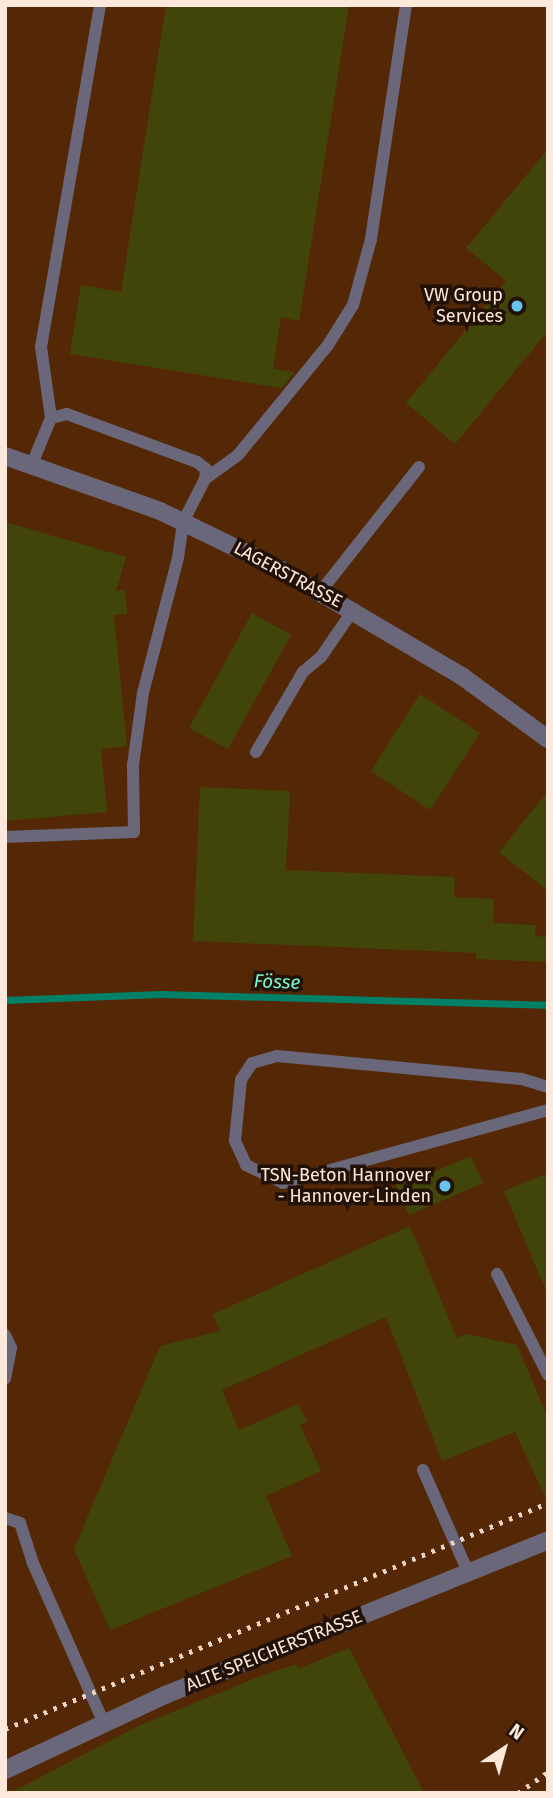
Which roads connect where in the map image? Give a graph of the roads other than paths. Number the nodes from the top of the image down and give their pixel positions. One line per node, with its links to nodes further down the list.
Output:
1 (100, 5): 3 (lane)
2 (406, 5): 7 (lane)
3 (51, 418): 5 (lane); 7 (lane)
4 (5, 456): 5 (street, LAGERSTRASSE)
5 (32, 464): 8 (street, LAGERSTRASSE)
6 (419, 467): 9 (lane)
7 (205, 480): 8 (lane)
8 (183, 522): 9 (street, LAGERSTRASSE); 13 (lane)
9 (321, 591): 10 (street, LAGERSTRASSE)
10 (354, 609): 11 (street, LAGERSTRASSE); 12 (lane)
11 (548, 739)
12 (257, 752)
13 (5, 837)
14 (548, 1087): 15 (lane)
15 (548, 1110)
16 (497, 1274): 18 (lane)
17 (5, 1335): 19 (lane)
18 (548, 1375)
19 (5, 1378)
20 (423, 1470): 23 (lane)
21 (5, 1518): 24 (lane)
22 (548, 1540): 23 (street, ALTE SPEICHERSTRASSE)
23 (468, 1572): 24 (street, ALTE SPEICHERSTRASSE)
24 (103, 1721): 25 (street, ALTE SPEICHERSTRASSE)
25 (5, 1770)

